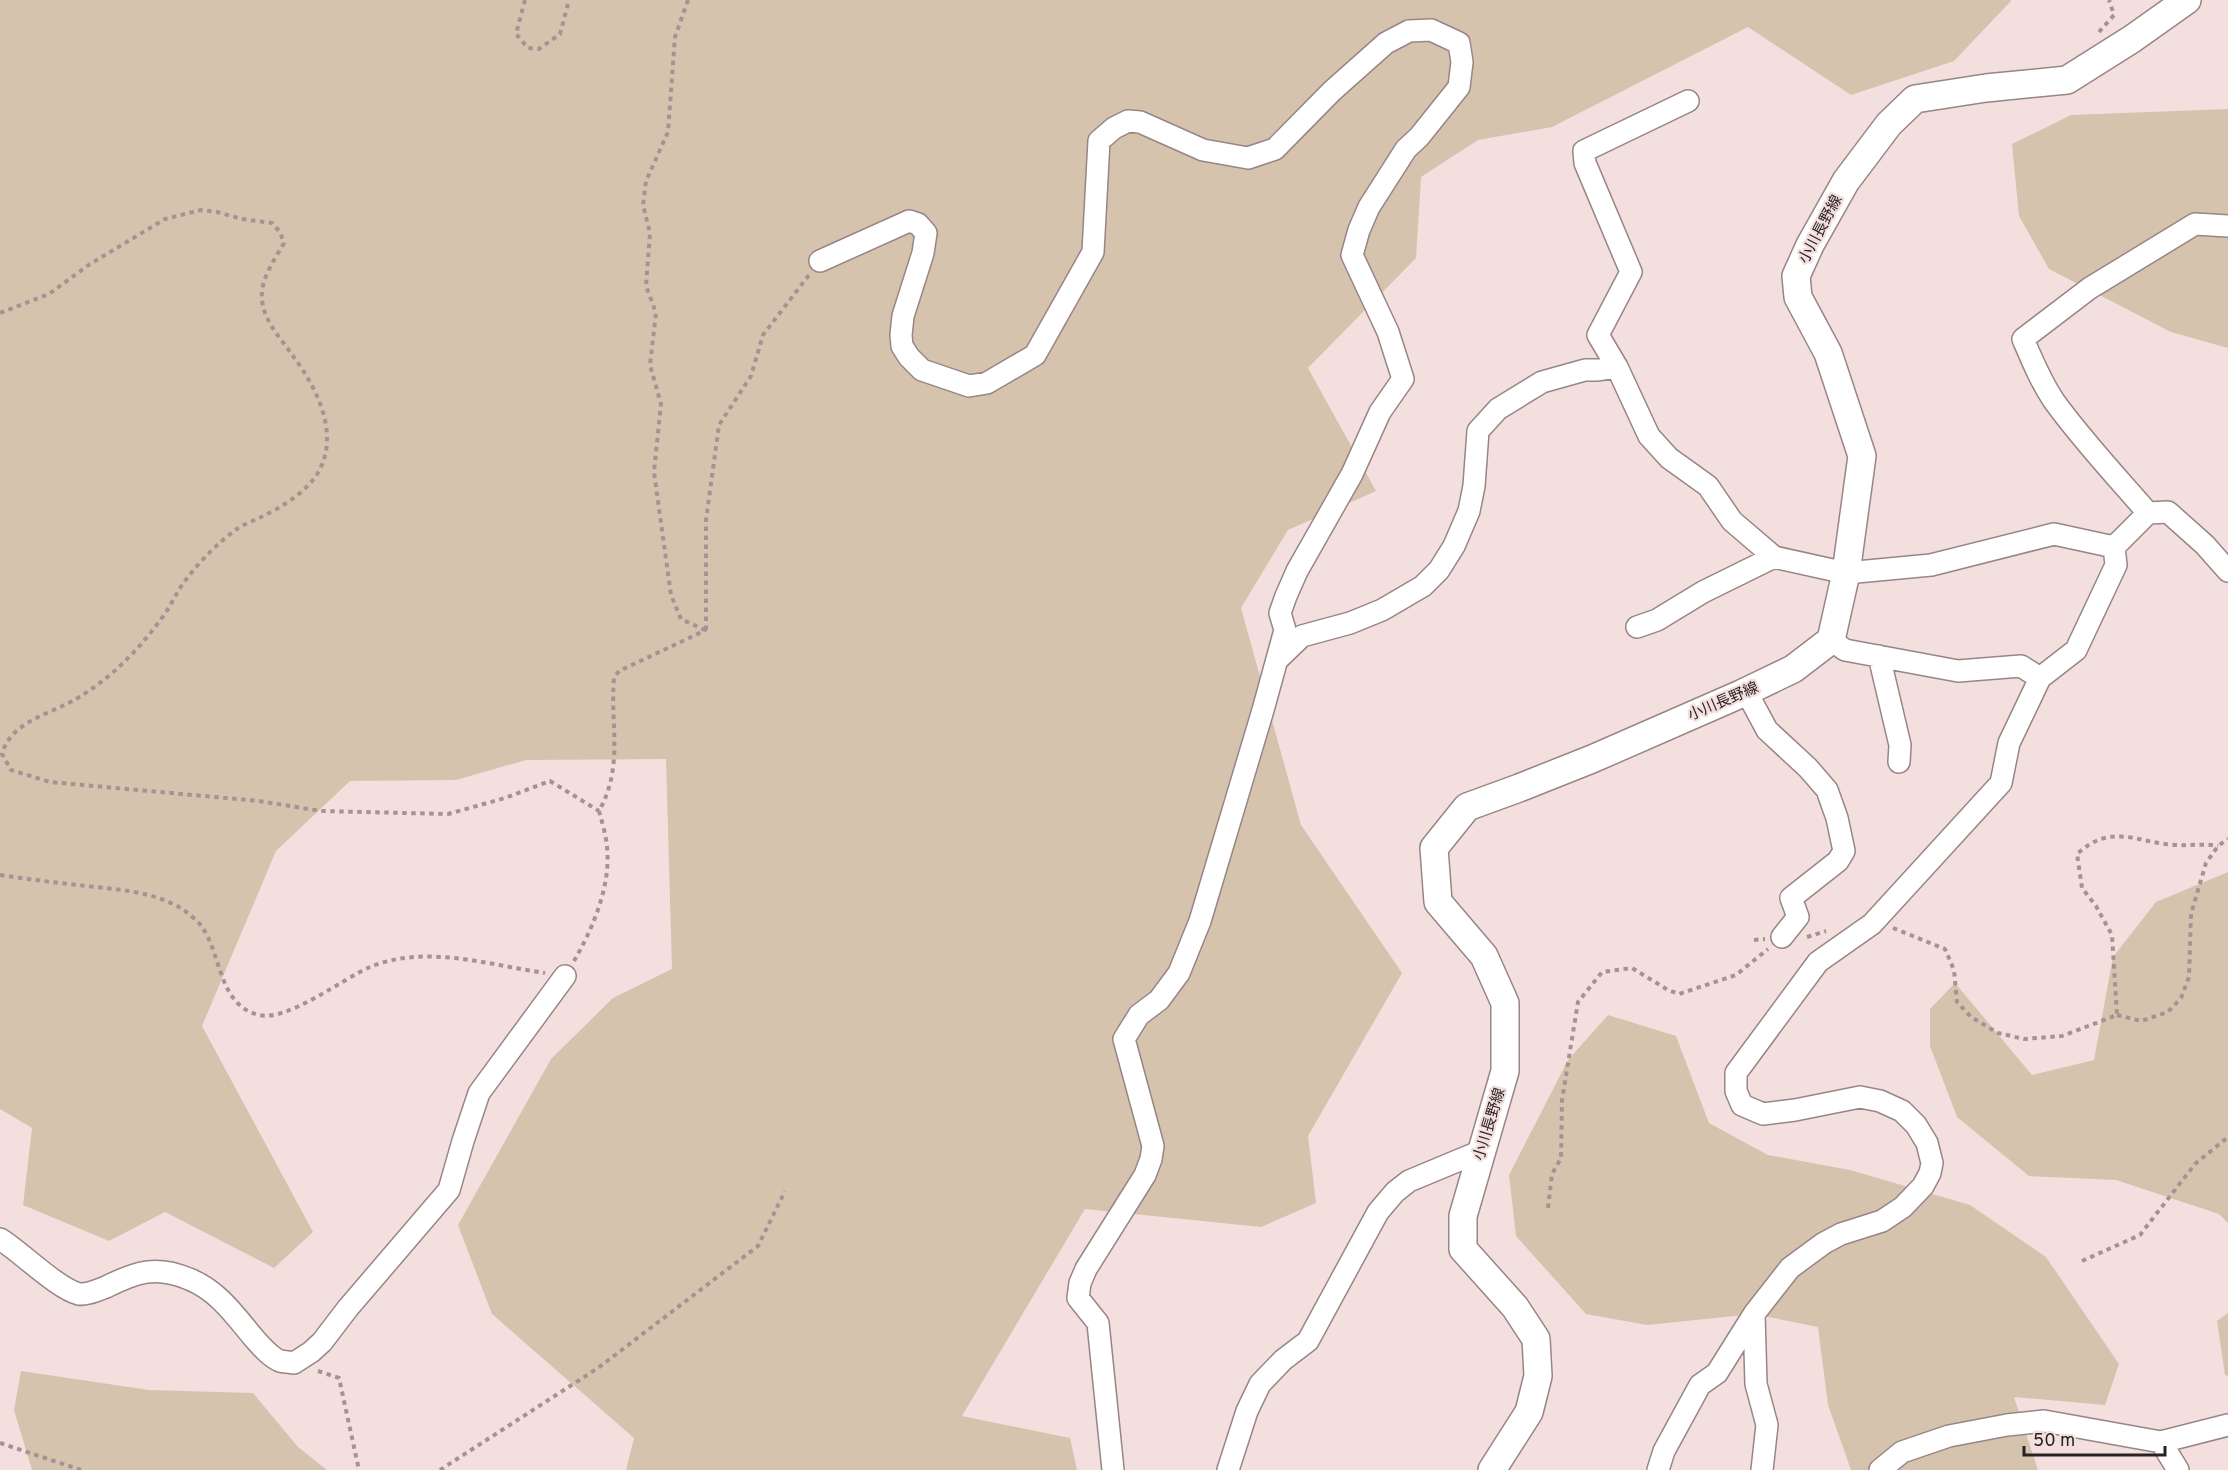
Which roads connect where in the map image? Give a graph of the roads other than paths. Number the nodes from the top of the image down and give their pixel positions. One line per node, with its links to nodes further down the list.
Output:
1 (2187, 0): 10 (main road, 小川長野線)
2 (1688, 101): 5 (street)
3 (2228, 226): 6 (street)
4 (820, 261): 14 (street)
5 (1617, 367): 8 (street); 14 (street)
6 (2148, 513): 7 (street); 9 (street)
7 (2114, 547): 10 (street); 15 (street)
8 (1774, 557): 10 (street); 11 (street)
9 (2228, 571)
10 (1846, 573): 12 (main road, 小川長野線)
11 (1637, 627)
12 (1831, 640): 13 (street); 16 (main road, 小川長野線)
13 (1879, 656): 15 (street); 17 (street)
14 (1277, 660): 25 (street)
15 (2040, 678): 22 (street)
16 (1746, 691): 18 (street); 20 (main road, 小川長野線)
17 (1899, 762)
18 (1782, 937)
19 (565, 976): 21 (street)
20 (1481, 1151): 26 (street); 27 (main road, 小川長野線)
21 (0, 1239)
22 (1754, 1314): 28 (street); 29 (street)
23 (2228, 1425): 24 (street)
24 (2161, 1442): 30 (street); 31 (street)
25 (1113, 1470)
26 (1228, 1470)
27 (1492, 1470)
28 (1658, 1470)
29 (1762, 1470)
30 (1880, 1470)
31 (2178, 1470)

